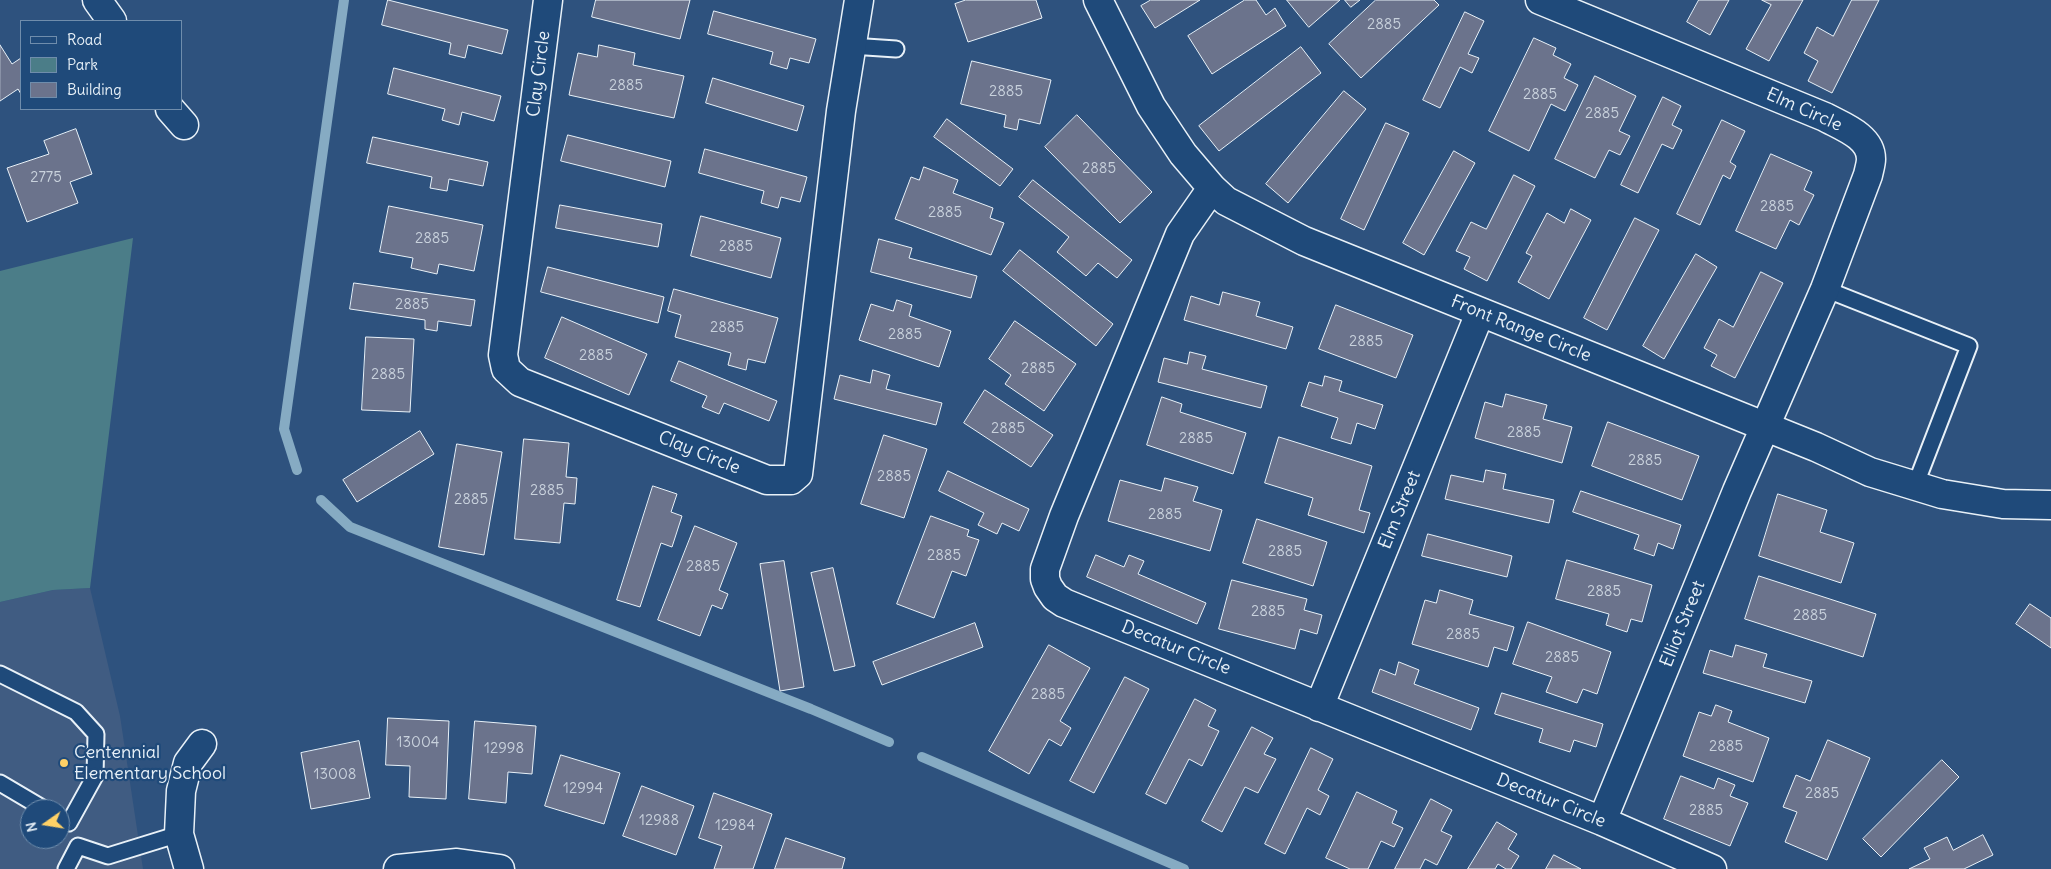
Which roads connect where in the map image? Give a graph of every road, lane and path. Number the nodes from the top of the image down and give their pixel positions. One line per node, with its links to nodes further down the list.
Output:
1 (97, 0): 6 (street)
2 (548, 0): 7 (street, Clay Circle)
3 (858, 0): 7 (street, Clay Circle)
4 (1098, 0): 9 (street, Front Range Circle)
5 (1540, 0): 10 (street, Elm Circle)
6 (111, 20)
7 (851, 46): 8 (lane)
8 (896, 49)
9 (1212, 188): 11 (street, Front Range Circle); 16 (street, Decatur Circle)
10 (1824, 289): 12 (street, Elm Circle); 13 (lane)
11 (1480, 313): 12 (street, Front Range Circle); 16 (street, Elm Street)
12 (1766, 427): 13 (street, Front Range Circle); 21 (street, Elliot Street)
13 (1915, 486): 14 (street, Front Range Circle)
14 (2051, 505)
15 (0, 674): 20 (lane)
16 (1319, 707): 21 (street, Decatur Circle)
17 (202, 744): 23 (street)
18 (0, 783): 19 (lane)
19 (27, 799)
20 (70, 812)
21 (1602, 821): 29 (street, Decatur Circle)
22 (70, 832): 24 (lane)
23 (179, 834): 24 (lane); 27 (street)
24 (78, 846): 26 (lane)
25 (406, 868): 28 (street)
26 (66, 869)
27 (189, 869)
28 (500, 869)
29 (1712, 869)

